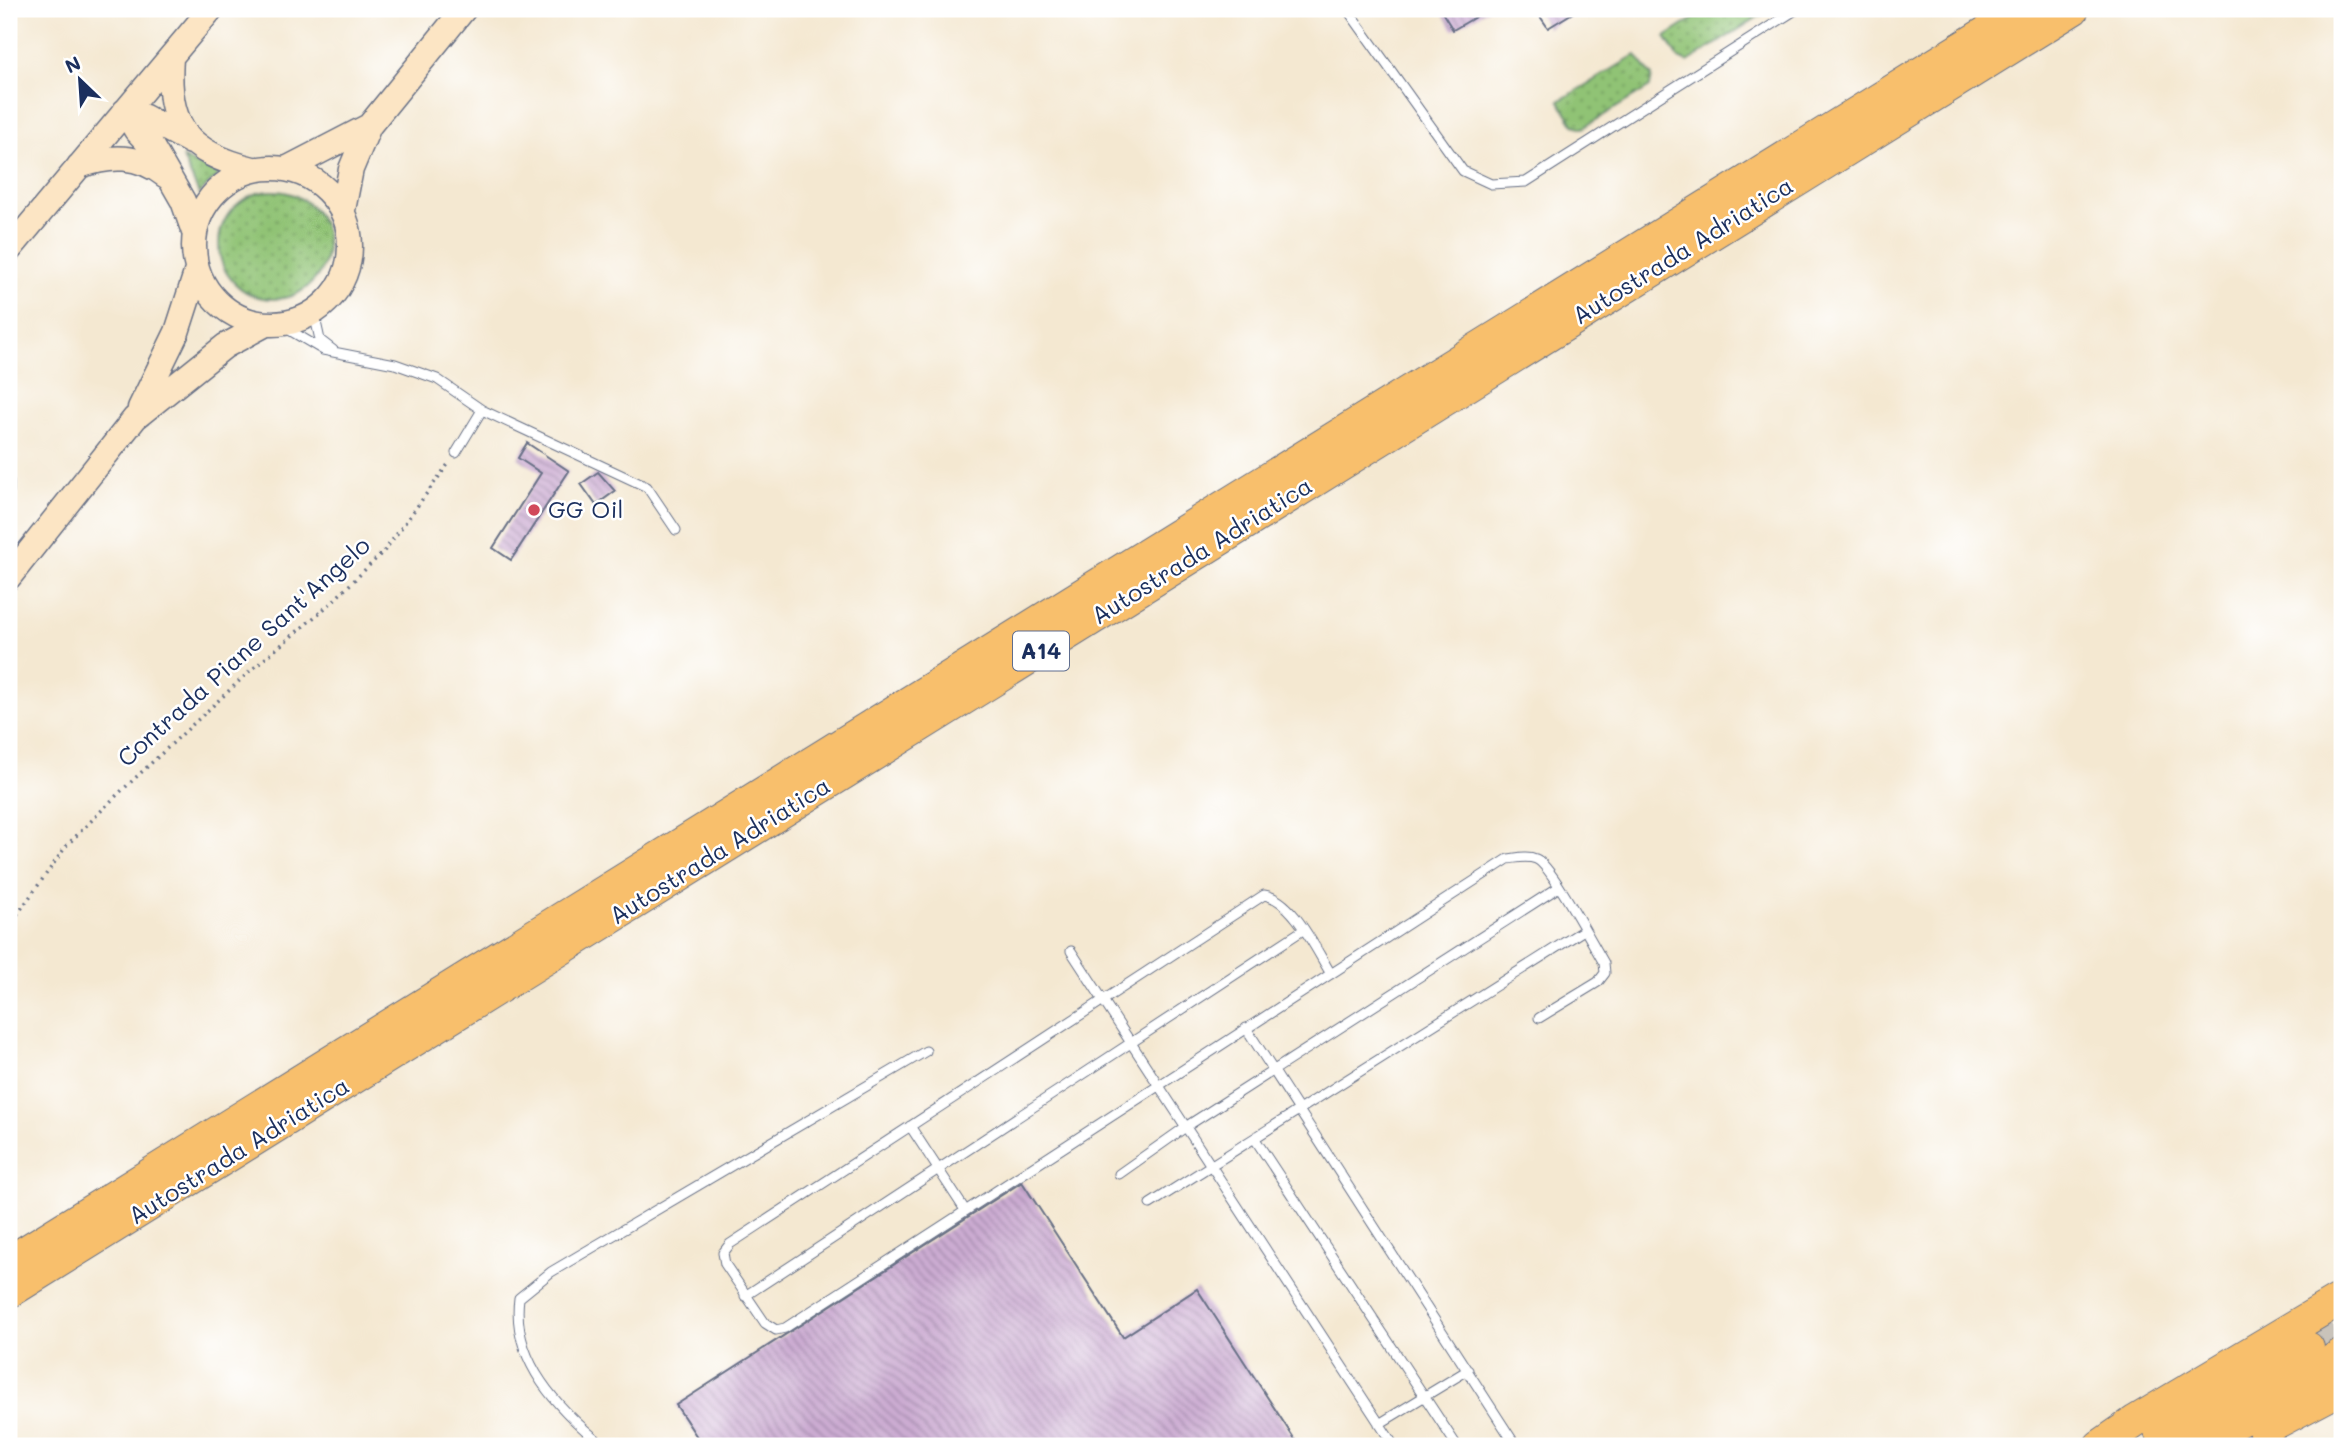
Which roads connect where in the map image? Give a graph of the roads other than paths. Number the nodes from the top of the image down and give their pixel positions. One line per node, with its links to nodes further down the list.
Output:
1 (211, 9): 7 (main road)
2 (464, 9): 9 (main road)
3 (1347, 9): 4 (lane)
4 (1797, 9)
5 (2024, 9): 50 (highway, Autostrada Adriatica / A14)
6 (2073, 9): 51 (highway, Autostrada Adriatica / A14)
7 (171, 58): 8 (main road); 10 (main road)
8 (125, 111): 10 (main road); 11 (main road); 14 (main road)
9 (369, 126): 12 (main road); 15 (main road)
10 (192, 142): 13 (main road)
11 (79, 167): 14 (main road); 17 (main road)
12 (288, 168): 13 (main road); 15 (main road)
13 (253, 169): 16 (main road)
14 (166, 176): 16 (main road)
15 (343, 210): 19 (main road)
16 (194, 232): 18 (main road)
17 (9, 250)
18 (197, 270): 20 (main road); 23 (main road)
19 (314, 313): 20 (main road); 21 (lane)
20 (273, 324): 21 (lane); 23 (main road)
21 (351, 357): 22 (lane)
22 (482, 410): 24 (lane); 27 (lane)
23 (135, 418): 28 (main road)
24 (456, 453)
25 (9, 481): 26 (lane)
26 (9, 491)
27 (676, 530)
28 (9, 577)
29 (1559, 887): 31 (lane); 33 (lane); 39 (lane)
30 (1303, 930): 33 (lane); 34 (lane); 37 (lane)
31 (1584, 930): 35 (lane); 41 (lane)
32 (1071, 951): 34 (lane)
33 (1331, 974): 36 (lane)
34 (1103, 998): 37 (lane); 42 (lane)
35 (1539, 1018)
36 (1246, 1028): 39 (lane); 40 (lane)
37 (1133, 1043): 40 (lane); 46 (lane)
38 (926, 1051): 60 (lane)
39 (1275, 1069): 41 (lane); 43 (lane)
40 (1159, 1084): 43 (lane); 49 (lane)
41 (1301, 1109): 44 (lane); 56 (lane)
42 (910, 1126): 46 (lane); 52 (lane)
43 (1187, 1126): 45 (lane); 47 (lane)
44 (1255, 1139): 45 (lane); 58 (lane)
45 (1213, 1167): 48 (lane); 59 (lane)
46 (939, 1170): 49 (lane); 52 (lane)
47 (1119, 1174)
48 (1150, 1204)
49 (965, 1210): 52 (lane)
50 (9, 1262)
51 (9, 1292)
52 (745, 1296)
53 (2342, 1298): 64 (highway)
54 (2308, 1348): 65 (highway)
55 (2342, 1353): 66 (highway)
56 (1468, 1370): 58 (lane); 63 (lane)
57 (2342, 1388): 67 (highway)
58 (1425, 1396): 59 (lane); 62 (lane)
59 (1379, 1424): 61 (lane)
60 (604, 1446)
61 (1394, 1446)
62 (1457, 1446)
63 (1516, 1446)
64 (2100, 1446)
65 (2133, 1446)
66 (2190, 1446)
67 (2231, 1446)

